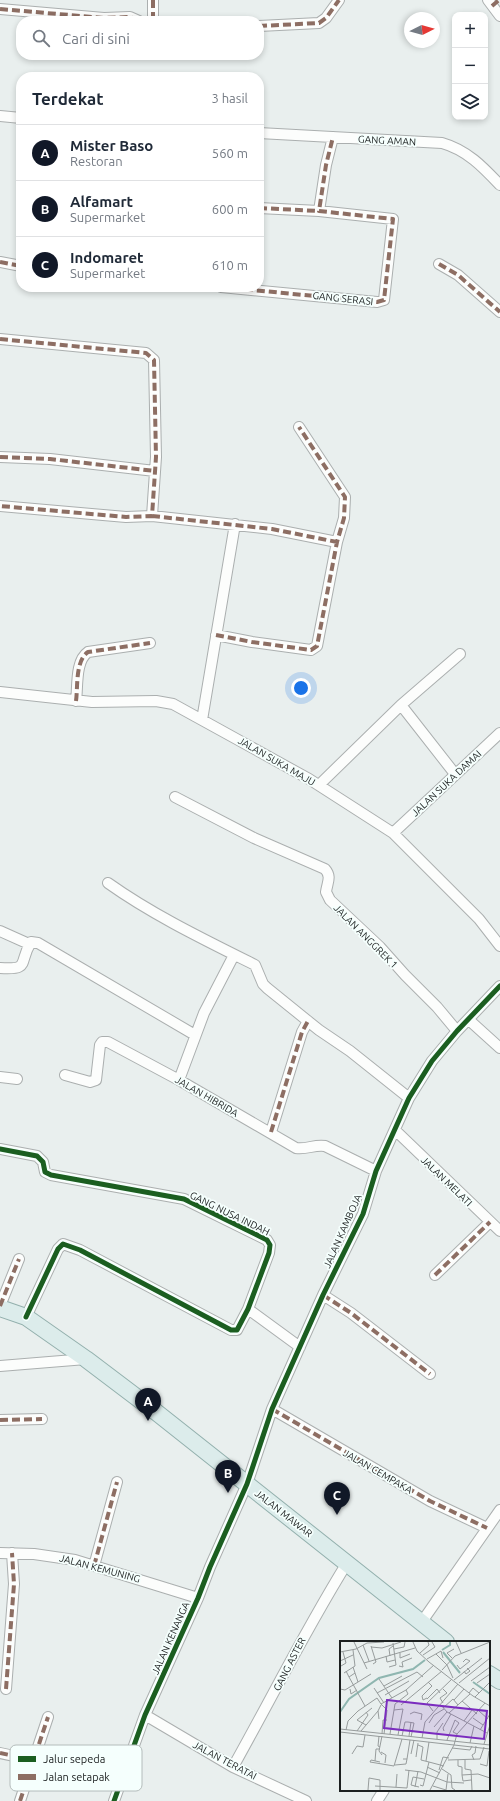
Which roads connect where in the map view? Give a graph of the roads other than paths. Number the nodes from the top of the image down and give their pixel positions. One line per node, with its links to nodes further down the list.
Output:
1 (153, 0): 6 (street)
2 (339, 0): 8 (street)
3 (493, 2): 7 (street)
4 (0, 9): 5 (street)
5 (81, 16)
6 (153, 16)
7 (500, 16)
8 (264, 26)
9 (0, 116): 10 (street)
10 (16, 118)
11 (264, 132): 12 (street, GANG AMAN)
12 (333, 137): 13 (street, GANG AMAN); 15 (street)
13 (500, 185)
14 (264, 208): 15 (street)
15 (319, 211): 19 (street, GANG SERASI)
16 (0, 262): 18 (street)
17 (439, 264): 20 (street)
18 (16, 265)
19 (264, 291)
20 (500, 312)
21 (0, 339): 24 (street)
22 (299, 427): 28 (street)
23 (0, 457): 24 (street)
24 (155, 471): 26 (street)
25 (0, 506): 26 (street)
26 (152, 516): 27 (street)
27 (235, 524): 28 (street); 29 (street)
28 (337, 542): 29 (street)
29 (216, 635): 35 (street)
30 (150, 643): 33 (street)
31 (460, 654): 34 (street)
32 (0, 692): 33 (street, JALAN SUKA MAJU)
33 (76, 701): 35 (street, JALAN SUKA MAJU)
34 (401, 705): 37 (street); 38 (street)
35 (202, 720): 38 (street, JALAN SUKA MAJU)
36 (500, 733): 37 (street, JALAN SUKA DAMAI)
37 (455, 774): 40 (street, JALAN SUKA DAMAI)
38 (318, 785): 40 (street, JALAN SUKA MAJU)
39 (175, 797): 50 (street, JALAN ANGGREK 1)
40 (393, 833): 44 (street, JALAN SUKA MAJU)
41 (108, 883): 45 (street)
42 (0, 930): 43 (street)
43 (29, 944): 46 (street); 51 (street)
44 (500, 946)
45 (234, 954): 49 (street); 51 (street)
46 (0, 968)
47 (500, 986): 48 (street, JALAN KAMBOJA)
48 (469, 1020): 50 (street, JALAN KAMBOJA); 52 (street)
49 (308, 1021): 57 (street); 59 (street)
50 (457, 1031): 57 (street, JALAN KAMBOJA)
51 (195, 1035): 56 (street)
52 (500, 1048)
53 (65, 1076): 56 (street, JALAN HIBRIDA)
54 (0, 1077): 55 (street)
55 (17, 1079)
56 (179, 1080): 59 (street, JALAN HIBRIDA)
57 (409, 1098): 58 (street, JALAN KAMBOJA)
58 (395, 1130): 61 (street, JALAN KAMBOJA); 62 (street, JALAN MELATI)
59 (271, 1132): 61 (street, JALAN HIBRIDA)
60 (0, 1149): 68 (street, GANG NUSA INDAH)
61 (376, 1171): 66 (street, JALAN KAMBOJA)
62 (490, 1222): 63 (street, JALAN MELATI); 65 (street)
63 (500, 1231)
64 (19, 1260): 67 (street)
65 (435, 1275)
66 (323, 1295): 70 (street, JALAN KAMBOJA); 73 (street)
67 (0, 1307): 69 (main road, JALAN MAWAR)
68 (248, 1309): 69 (street, GANG NUSA INDAH); 70 (street)
69 (26, 1317): 71 (main road, JALAN MAWAR)
70 (300, 1346): 74 (street, JALAN KAMBOJA)
71 (86, 1359): 72 (street); 78 (main road, JALAN MAWAR)
72 (0, 1366)
73 (430, 1374)
74 (272, 1409): 78 (street, JALAN KAMBOJA); 80 (street, JALAN CEMPAKA)
75 (42, 1419): 76 (street)
76 (0, 1420)
77 (116, 1482): 84 (street)
78 (247, 1484): 83 (main road, JALAN MAWAR); 85 (street, JALAN KENANGA)
79 (500, 1510): 80 (street)
80 (487, 1528): 86 (street)
81 (0, 1553): 82 (street, JALAN KEMUNING)
82 (12, 1553): 84 (street, JALAN KEMUNING); 90 (street)
83 (347, 1563): 86 (main road, JALAN MAWAR); 97 (street, GANG ASTER)
84 (94, 1566): 85 (street, JALAN KEMUNING)
85 (198, 1598): 91 (street, JALAN KENANGA)
86 (421, 1624): 87 (main road, JALAN MAWAR)
87 (445, 1641)
88 (490, 1675): 89 (main road)
89 (500, 1681)
90 (6, 1689)
91 (145, 1716): 94 (street, JALAN KENANGA); 97 (street, JALAN TERATAI)
92 (48, 1717): 93 (street)
93 (38, 1745)
94 (134, 1745)
95 (0, 1753): 96 (street)
96 (10, 1755)
97 (233, 1767): 103 (street, JALAN TERATAI)
98 (23, 1791): 101 (street)
99 (118, 1791): 102 (street, JALAN KENANGA)
100 (383, 1791): 104 (street)
101 (20, 1801)
102 (114, 1801)
103 (306, 1801)
104 (377, 1801)

